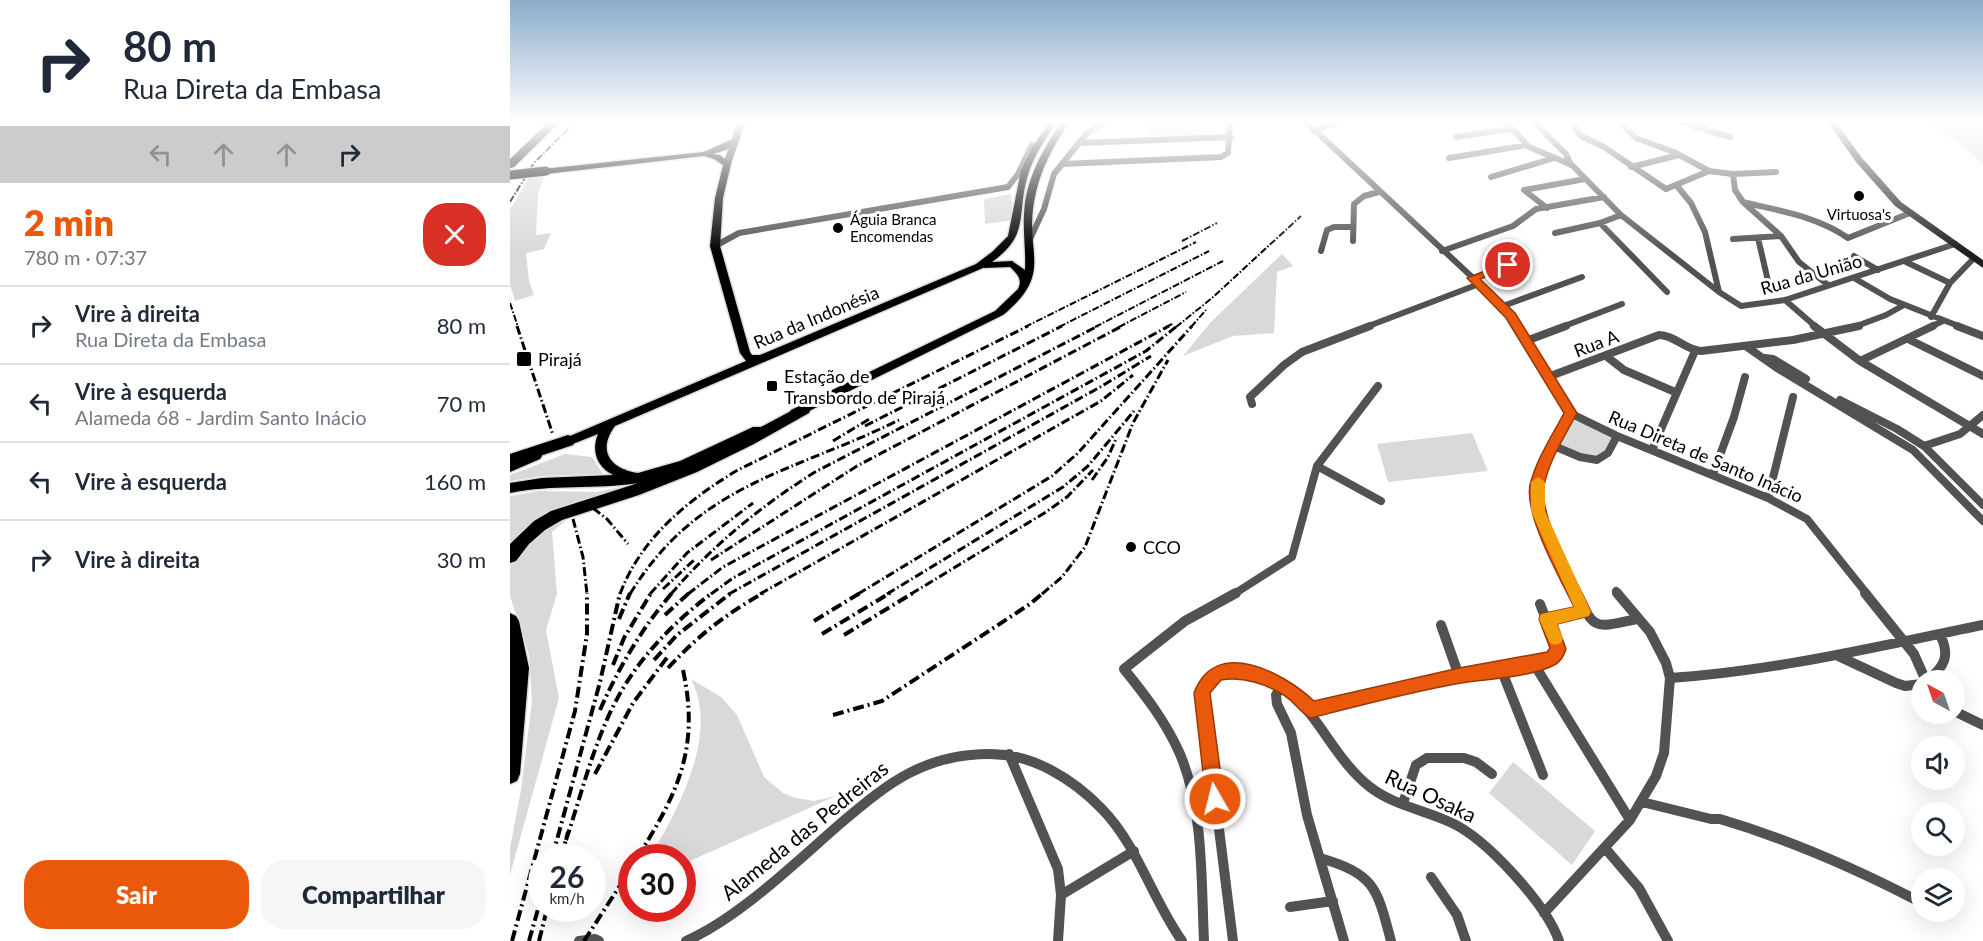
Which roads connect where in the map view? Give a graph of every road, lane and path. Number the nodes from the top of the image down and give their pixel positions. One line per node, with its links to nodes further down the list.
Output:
1 (726, 164): 29 (main road)
2 (603, 165): 18 (main road, bridge)
3 (1021, 165): 31 (street)
4 (1028, 165): 47 (main road, Rua da Indonésia)
5 (1041, 165): 36 (main road)
6 (1061, 165): 36 (street)
7 (1349, 165): 22 (street)
8 (1532, 165): 19 (street)
9 (1572, 165): 20 (street, Rua da União)
10 (1628, 165): 14 (street)
11 (1639, 165): 14 (street)
12 (1698, 165): 15 (street)
13 (1863, 165): 26 (main road)
14 (1631, 167): 21 (street)
15 (1709, 171): 17 (street); 21 (street)
16 (1776, 172): 17 (street)
17 (1733, 174): 24 (street)
18 (510, 175)
19 (1491, 177)
20 (1585, 179): 23 (street, Rua da União); 25 (street)
21 (1677, 186): 58 (street)
22 (1378, 192): 30 (street); 41 (street)
23 (1604, 197): 25 (street); 27 (street, Rua da União)
24 (1743, 202): 26 (street); 33 (street)
25 (1547, 208): 41 (street)
26 (1910, 213): 38 (main road)
27 (1621, 215): 28 (street); 58 (street, Rua da União)
28 (1600, 223): 32 (street); 57 (street)
29 (715, 226): 31 (street); 39 (main road)
30 (1353, 227): 37 (street); 40 (street)
31 (739, 233): 39 (street)
32 (1556, 233)
33 (1781, 236): 35 (street); 55 (street)
34 (1733, 238): 35 (street)
35 (1758, 238): 52 (street)
36 (1030, 239): 56 (main road)
37 (1353, 242)
38 (1955, 244): 43 (main road); 45 (street, Rua da União)
39 (715, 246): 73 (main road)
40 (1321, 251)
41 (1442, 251): 50 (street)
42 (1854, 256): 48 (street)
43 (1974, 258): 46 (main road); 54 (street)
44 (1526, 259): 50 (street)
45 (1906, 262): 48 (street, Rua da União); 54 (street)
46 (1983, 265)
47 (979, 266): 56 (main road); 73 (main road, Rua da Indonésia)
48 (1878, 270): 51 (street, Rua da União)
49 (1582, 277): 62 (street)
50 (1473, 278): 53 (street)
51 (1854, 278): 55 (street, Rua da União); 61 (street)
52 (1768, 281)
53 (1479, 284): 62 (street); 81 (street)
54 (1950, 284): 63 (street)
55 (1828, 285): 59 (street, Rua da União)
56 (1025, 287): 82 (main road)
57 (1666, 292)
58 (1719, 292): 59 (street, Rua da União)
59 (1785, 300): 65 (street)
60 (1622, 304): 68 (street)
61 (1904, 305): 63 (street); 65 (street)
62 (1503, 306): 68 (street)
63 (1931, 317): 64 (street)
64 (1943, 321): 66 (street); 67 (street)
65 (1823, 334): 69 (street); 74 (street)
66 (1983, 336)
67 (1908, 339): 74 (street); 75 (street)
68 (1526, 340): 76 (street)
69 (1747, 347): 70 (street); 72 (street)
70 (1695, 351): 71 (street, Rua A); 79 (street)
71 (1606, 356): 76 (street, Rua A); 79 (street)
72 (1762, 358): 91 (street); 102 (street)
73 (760, 359): 85 (main road, Rua da Indonésia)
74 (1860, 361): 86 (street)
75 (1983, 376)
76 (1548, 377): 83 (street)
77 (1745, 377): 97 (street)
78 (1378, 386): 94 (street)
79 (1675, 392): 92 (street)
80 (1793, 397): 99 (street)
81 (1252, 404)
82 (804, 409): 96 (main road); 103 (highway)
83 (1570, 413): 88 (street, Rua Direta de Santo Inácio); 90 (street)
84 (1983, 415): 86 (street)
85 (617, 419): 89 (main road, Rua da Indonésia); 96 (main road)
86 (1971, 426): 87 (street); 91 (street)
87 (1983, 434)
88 (1617, 436): 90 (street); 92 (street, Rua Direta de Santo Inácio)
89 (568, 441): 93 (highway); 95 (main road, Rua da Indonésia)
90 (1554, 446): 106 (street)
91 (1924, 446): 101 (street)
92 (1652, 450): 97 (street, Rua Direta de Santo Inácio)
93 (510, 460)
94 (1317, 466): 100 (street); 148 (street)
95 (510, 467)
96 (656, 474): 98 (main road)
97 (1713, 474): 99 (street, Rua Direta de Santo Inácio)
98 (510, 488)
99 (1768, 498): 113 (street, Rua Direta de Santo Inácio)
100 (1382, 501)
101 (1981, 501)
102 (1983, 522)
103 (510, 555)
104 (1616, 591): 108 (street)
105 (1540, 604): 107 (street)
106 (1584, 612): 107 (street); 108 (street)
107 (1547, 619): 115 (street)
108 (1637, 619): 120 (street)
109 (510, 621): 127 (highway)
110 (1441, 625): 119 (street)
111 (1983, 625): 112 (street)
112 (1940, 635): 113 (street); 118 (street)
113 (1904, 642): 114 (street); 117 (street, Rua Direta de Santo Inácio)
114 (1835, 655): 120 (street); 122 (street)
115 (1534, 664): 116 (street); 132 (street)
116 (1501, 669): 119 (street); 129 (street)
117 (1923, 670)
118 (1939, 670)
119 (1459, 676): 123 (street)
120 (1670, 678): 130 (street)
121 (1282, 685): 123 (street, Rua Osaka); 135 (street); 149 (street, Rua Osaka)
122 (1911, 685)
123 (1311, 709): 131 (street, Rua Osaka)
124 (1965, 716): 125 (street)
125 (1983, 725)
126 (1009, 754): 134 (street, Alameda das Pedreiras); 137 (street); 145 (street, Alameda das Pedreiras)
127 (510, 774)
128 (1492, 774): 131 (street)
129 (1543, 776)
130 (1642, 802): 132 (street); 138 (street)
131 (1403, 803): 141 (street, Rua Osaka)
132 (1630, 820): 133 (street)
133 (1605, 848): 141 (street); 155 (street)
134 (1134, 851): 137 (street); 147 (street, Alameda das Pedreiras)
135 (1320, 858): 139 (street); 151 (street)
136 (1431, 877): 152 (street)
137 (1061, 895): 146 (street)
138 (1911, 897)
139 (1333, 901): 140 (street); 150 (street)
140 (1290, 907)
141 (1544, 913): 142 (street, Rua Osaka)
142 (1554, 927): 153 (street, Rua Osaka); 154 (street)
143 (579, 941): 144 (street)
144 (599, 941)
145 (686, 941)
146 (1058, 941)
147 (1182, 941)
148 (1204, 941)
149 (1233, 941)
150 (1344, 941)
151 (1391, 941)
152 (1466, 941)
153 (1559, 941)
154 (1566, 941)
155 (1668, 941)

